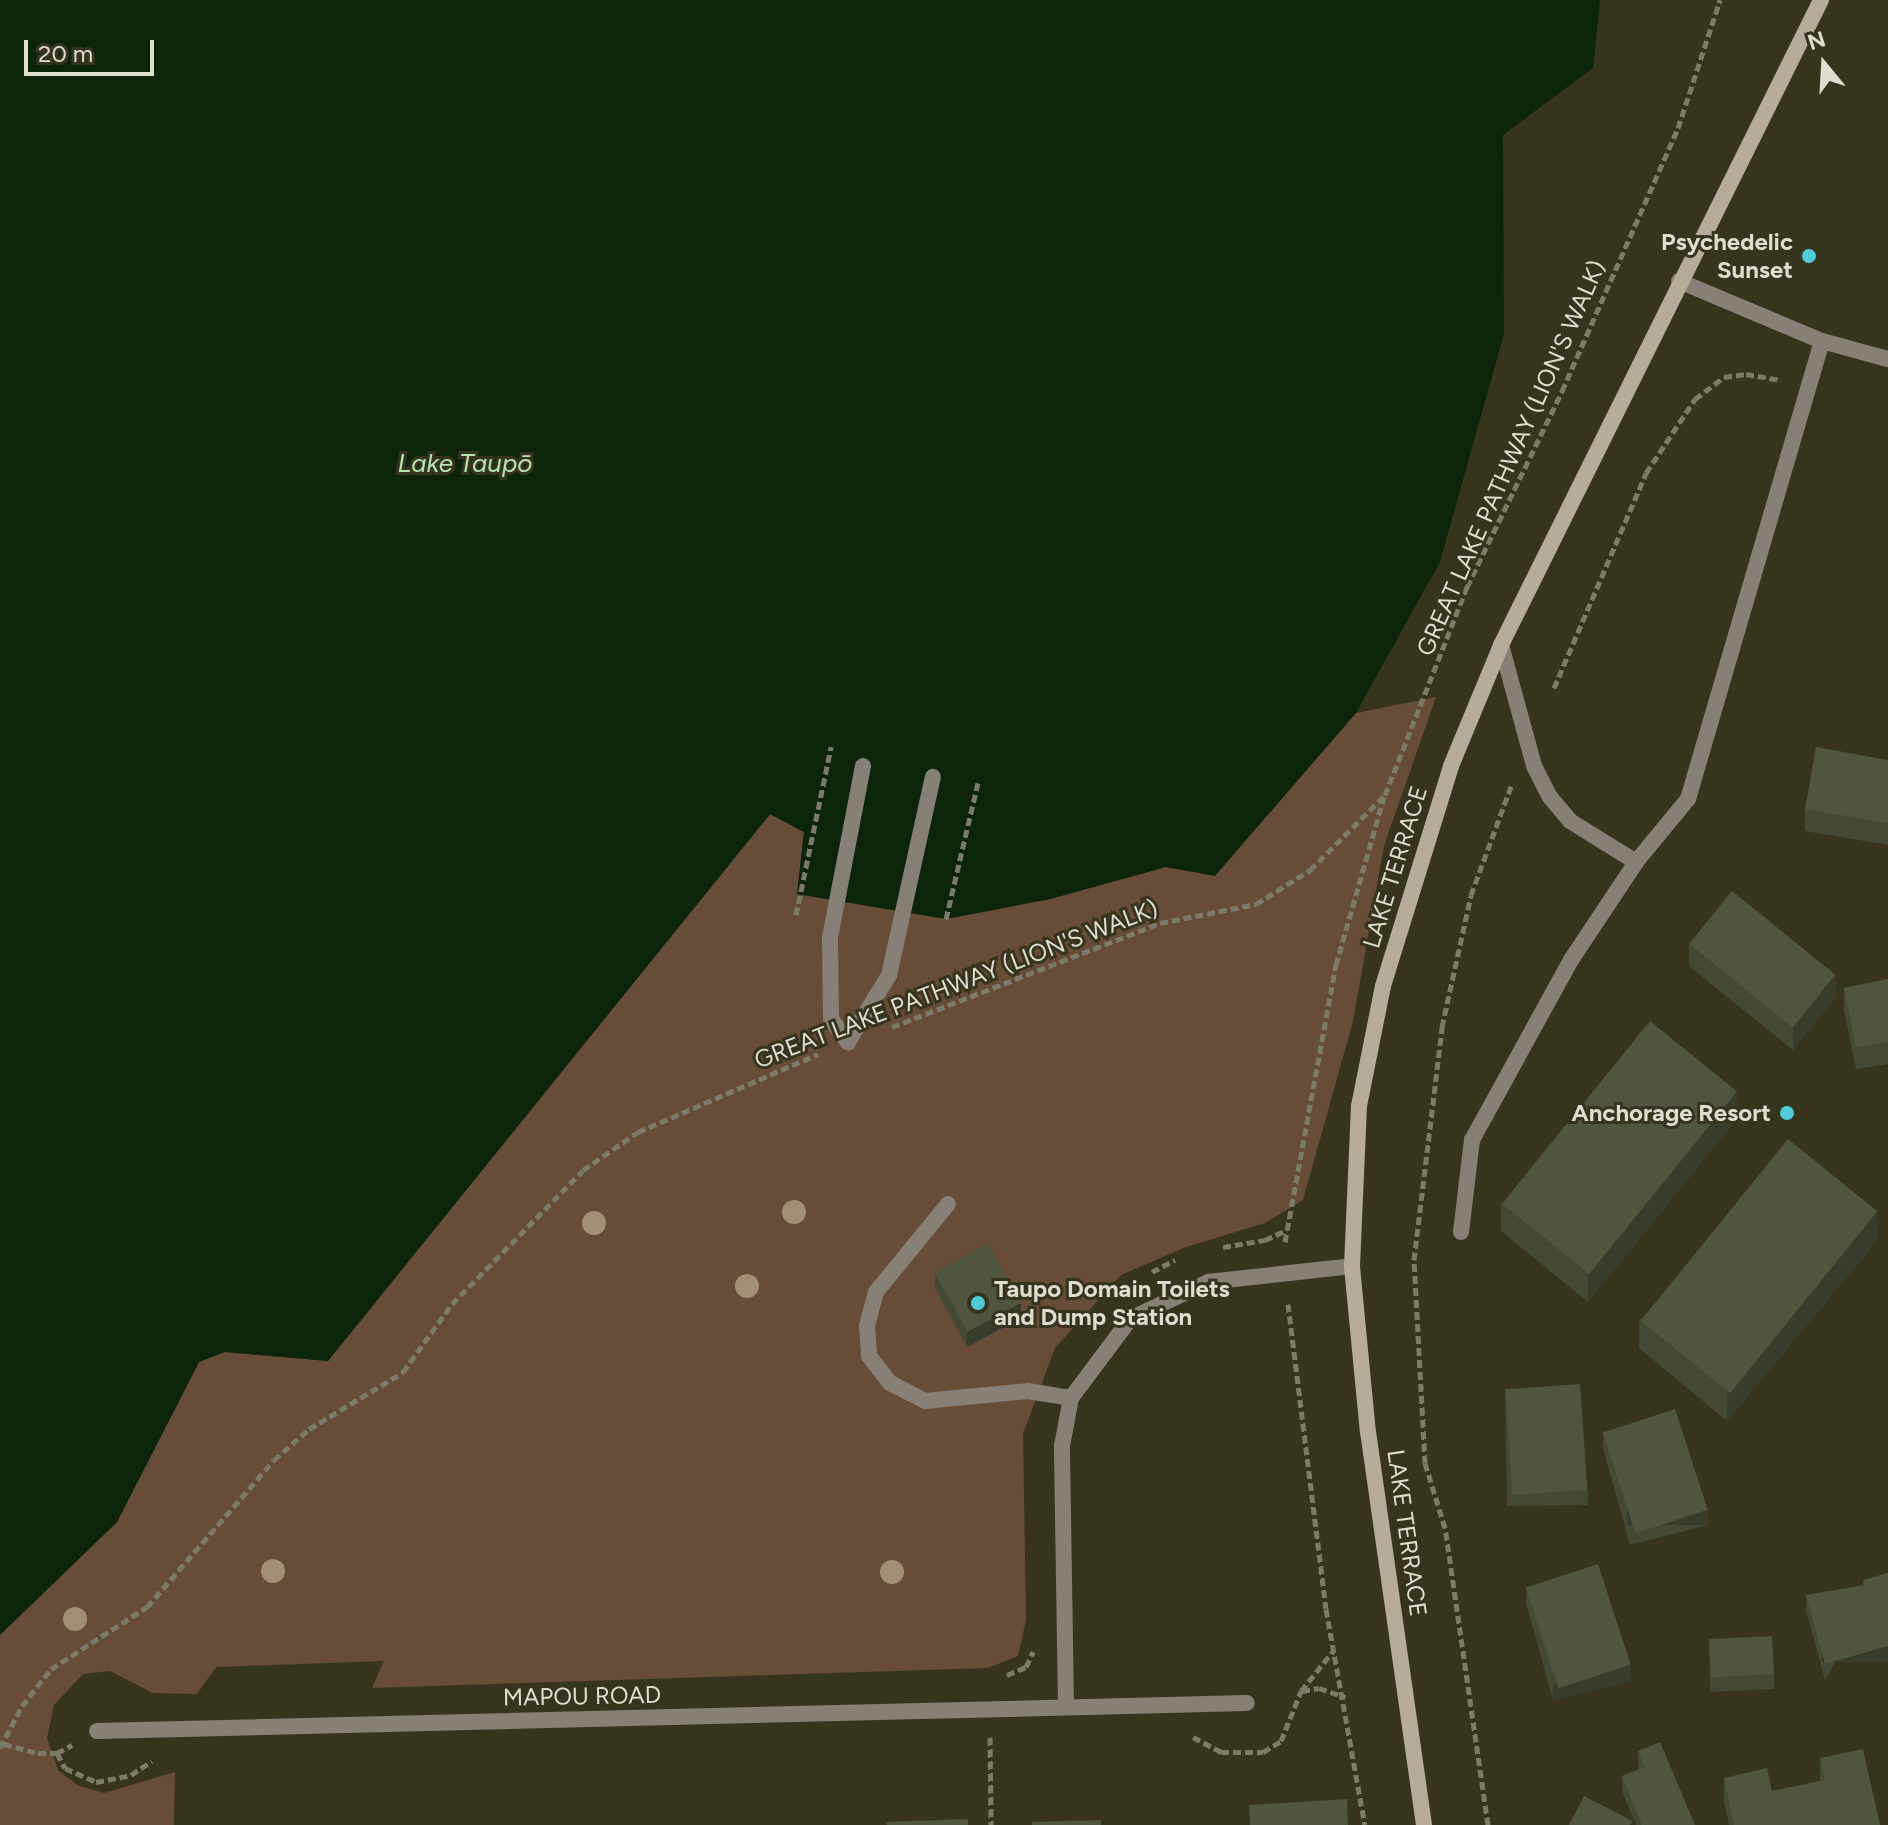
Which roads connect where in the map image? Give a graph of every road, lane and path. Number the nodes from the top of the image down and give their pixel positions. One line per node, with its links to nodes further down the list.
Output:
1 (1720, 0): 14 (path, GREAT LAKE PATHWAY (LION'S WALK))
2 (1821, 0): 3 (main road, LAKE TERRACE)
3 (1679, 281): 4 (street); 7 (main road, LAKE TERRACE)
4 (1822, 341): 5 (street); 15 (street)
5 (1888, 359)
6 (1788, 381): 8 (path)
7 (1501, 645): 15 (street); 21 (main road, LAKE TERRACE)
8 (1554, 688)
9 (831, 747): 16 (path)
10 (863, 766): 18 (street)
11 (1517, 775): 35 (path)
12 (933, 777): 18 (street)
13 (978, 783): 17 (path)
14 (1385, 795): 18 (path, GREAT LAKE PATHWAY (LION'S WALK)); 22 (path)
15 (1636, 862): 20 (street)
16 (796, 915)
17 (946, 919)
18 (848, 1042): 30 (path, GREAT LAKE PATHWAY (LION'S WALK))
19 (948, 1204): 23 (street)
20 (1461, 1232)
21 (1352, 1266): 22 (street); 34 (main road, LAKE TERRACE)
22 (1284, 1270): 23 (street); 24 (path)
23 (1071, 1398): 27 (street)
24 (1334, 1650): 25 (path); 25 (path)
25 (1345, 1697): 33 (path)
26 (1247, 1703): 27 (street, MAPOU ROAD)
27 (1066, 1706): 28 (street, MAPOU ROAD)
28 (989, 1712): 29 (street, MAPOU ROAD); 32 (path)
29 (97, 1731)
30 (2, 1746): 31 (path)
31 (57, 1753)
32 (991, 1825)
33 (1365, 1825)
34 (1424, 1825)
35 (1488, 1825)

